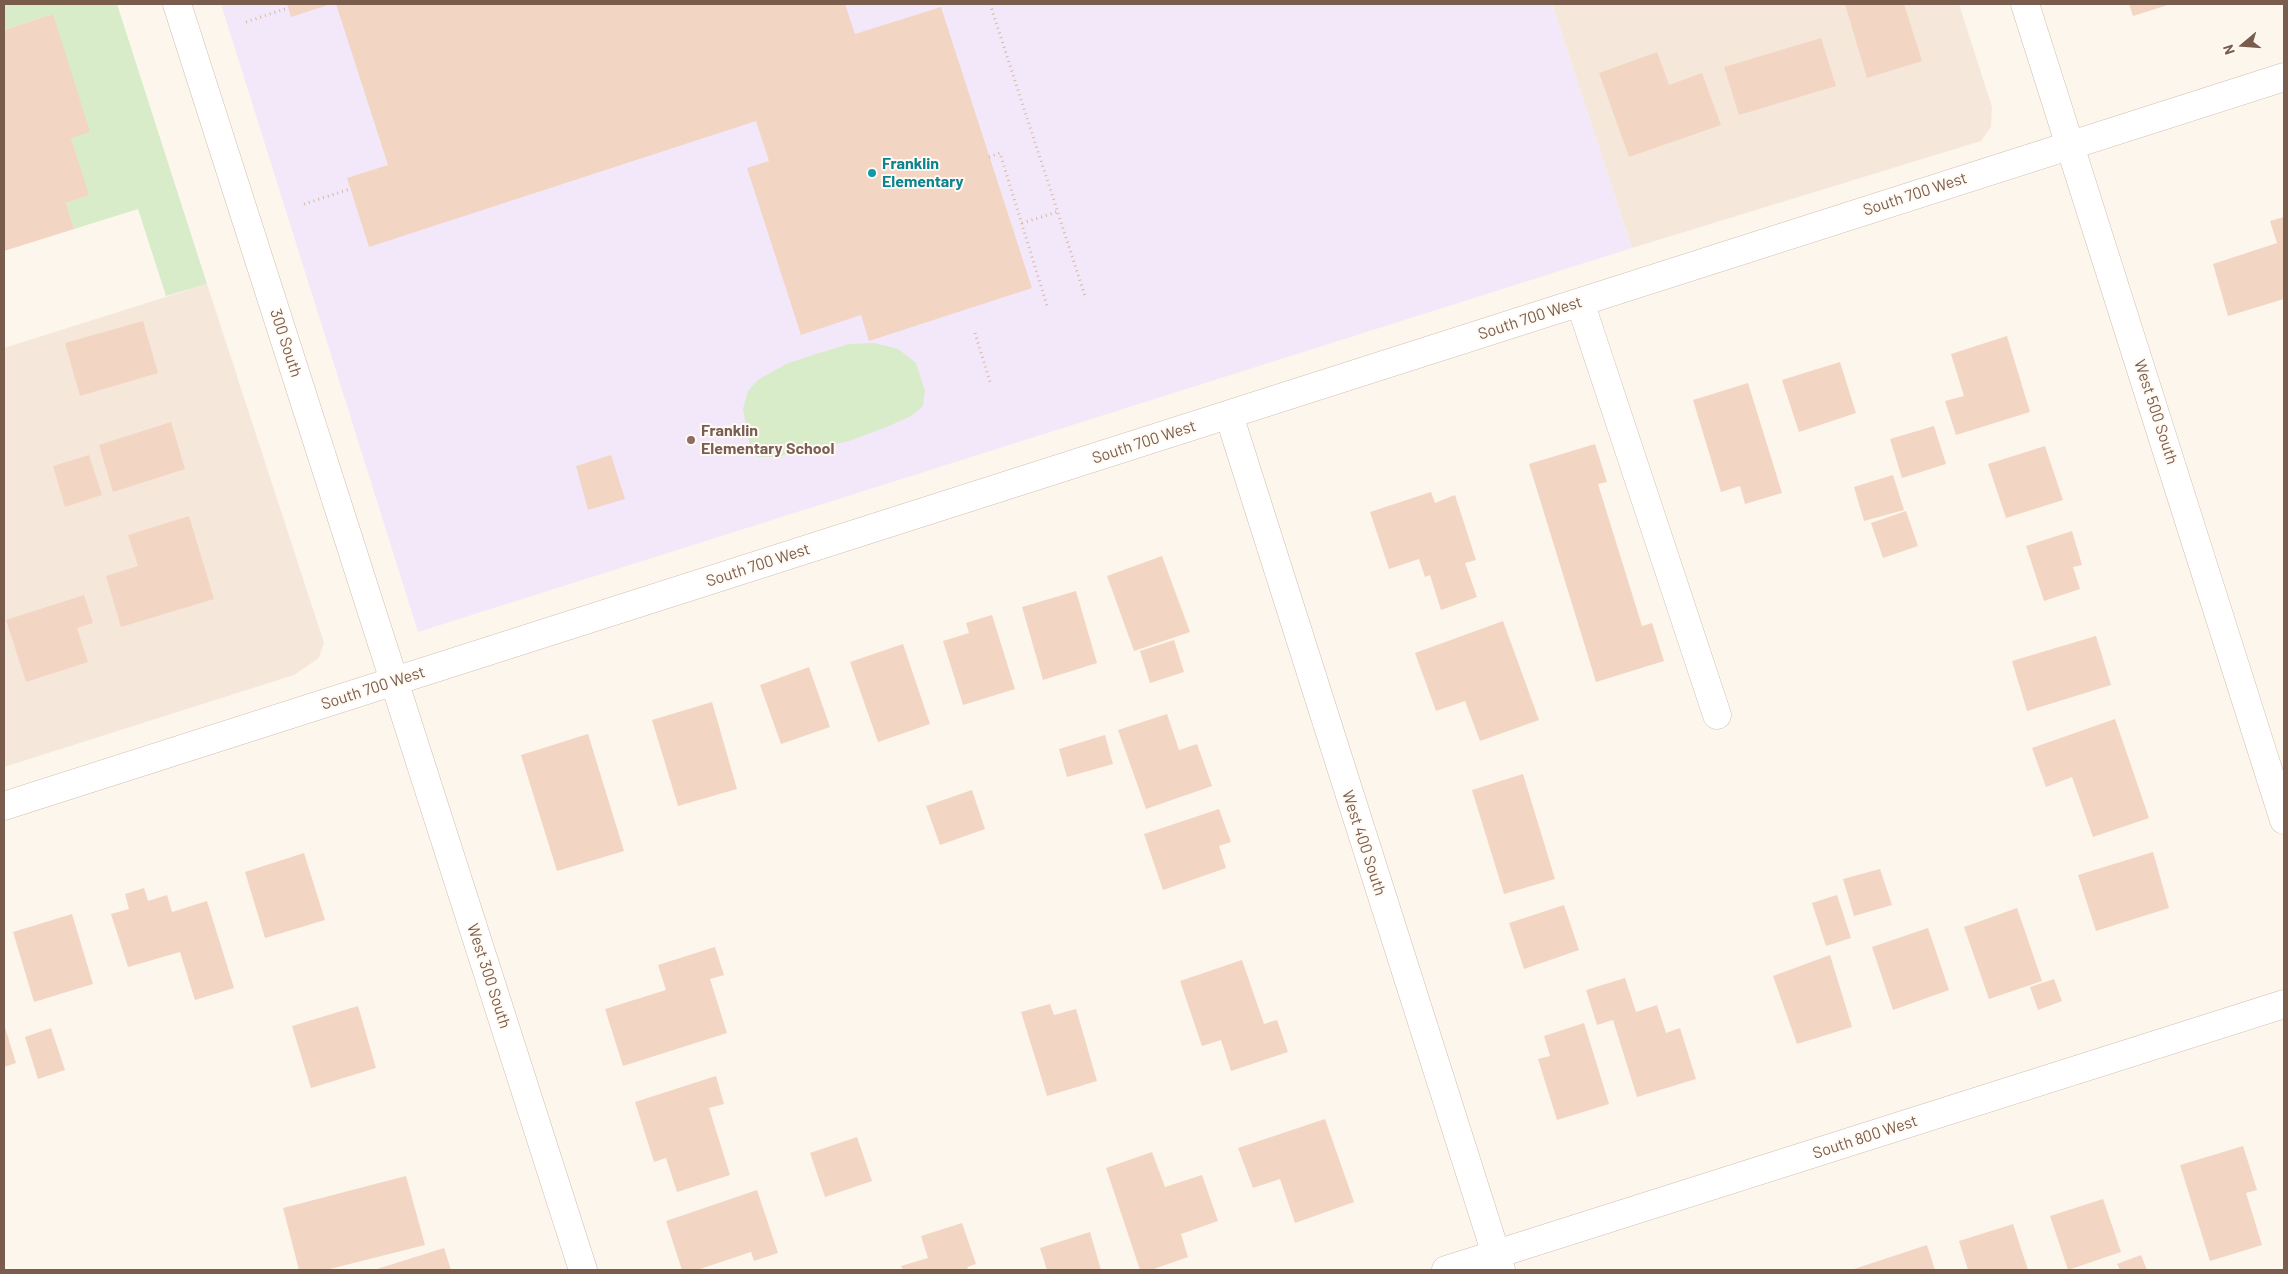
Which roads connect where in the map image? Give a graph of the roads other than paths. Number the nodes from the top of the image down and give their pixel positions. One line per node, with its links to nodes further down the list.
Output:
1 (177, 4): 7 (street, 300 South)
2 (2026, 4): 4 (street, West 500 South)
3 (2284, 77): 4 (street, South 700 West)
4 (2070, 146): 5 (street, South 700 West); 10 (street, West 500 South)
5 (1580, 302): 6 (street, South 700 West); 8 (street)
6 (1228, 415): 7 (street, South 700 West); 12 (street, West 400 South)
7 (395, 681): 9 (street, South 700 West); 13 (street, West 300 South)
8 (1717, 715)
9 (4, 806)
10 (2284, 820)
11 (2284, 1004): 12 (street, South 800 West)
12 (1498, 1262): 14 (street, South 800 West)
13 (583, 1270)
14 (1446, 1270)

